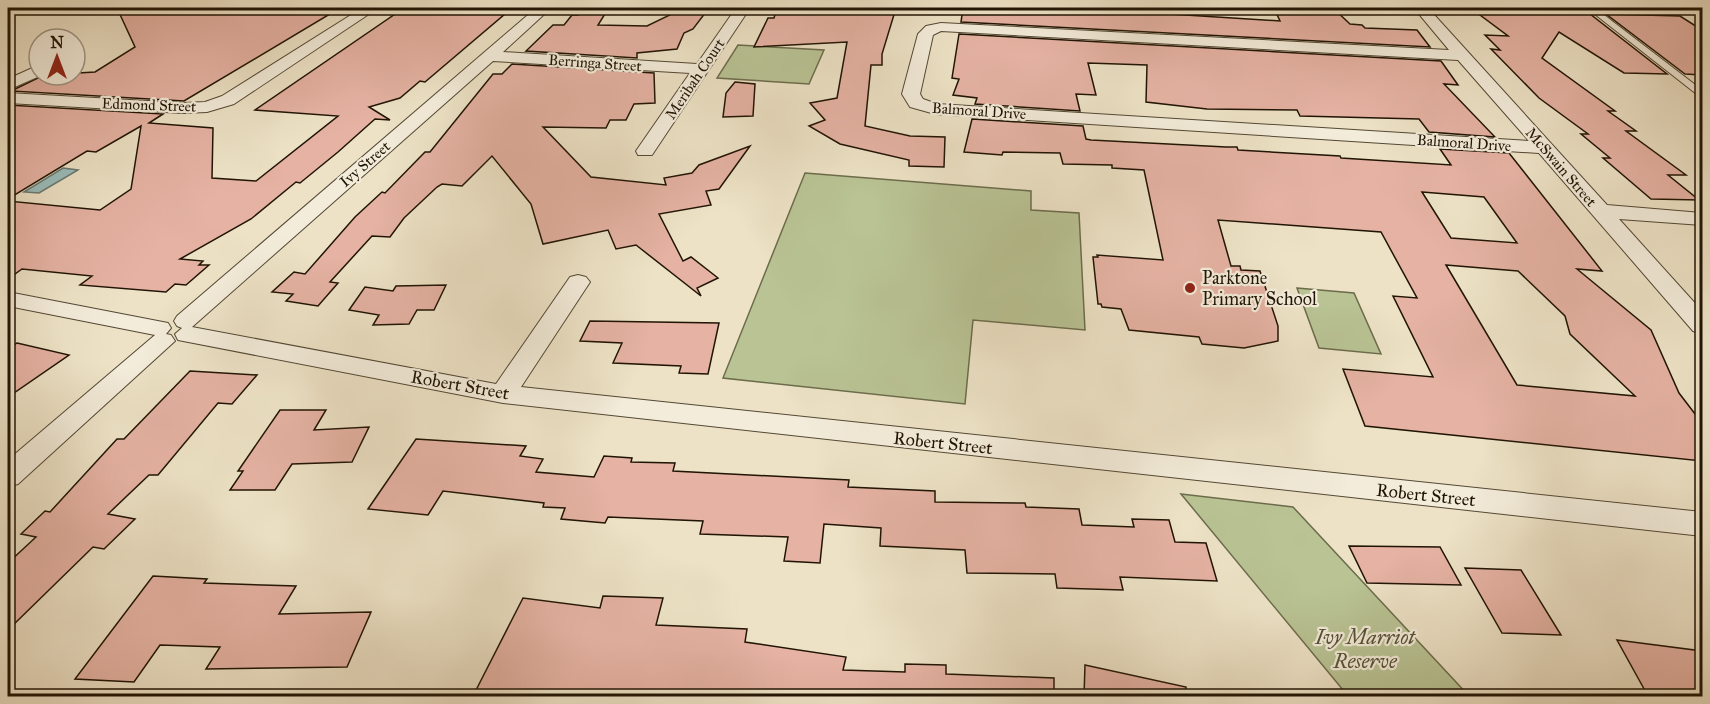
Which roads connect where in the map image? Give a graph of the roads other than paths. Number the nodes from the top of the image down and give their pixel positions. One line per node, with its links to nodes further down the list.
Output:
1 (371, 8): 12 (street, Edmond Street)
2 (544, 8): 7 (street, Ivy Street)
3 (743, 8): 8 (street, Meribah Court)
4 (1421, 8): 6 (street, McSwain Street)
5 (1591, 8): 11 (lane)
6 (1461, 55): 13 (street, McSwain Street); 13 (street, Balmoral Drive)
7 (489, 56): 8 (street, Berringa Street); 20 (street, Ivy Street)
8 (702, 69): 14 (street, Meribah Court)
9 (27, 76): 10 (street)
10 (8, 85)
11 (1702, 94)
12 (8, 98)
13 (1544, 148): 15 (street, McSwain Street)
14 (645, 151)
15 (1600, 211): 16 (street); 19 (street, McSwain Street)
16 (1702, 219)
17 (578, 282): 21 (street)
18 (8, 299): 20 (street, Robert Street)
19 (1702, 326)
20 (173, 331): 21 (street, Robert Street); 22 (street, Ivy Street)
21 (503, 394): 23 (street, Robert Street)
22 (8, 476)
23 (1702, 524)

